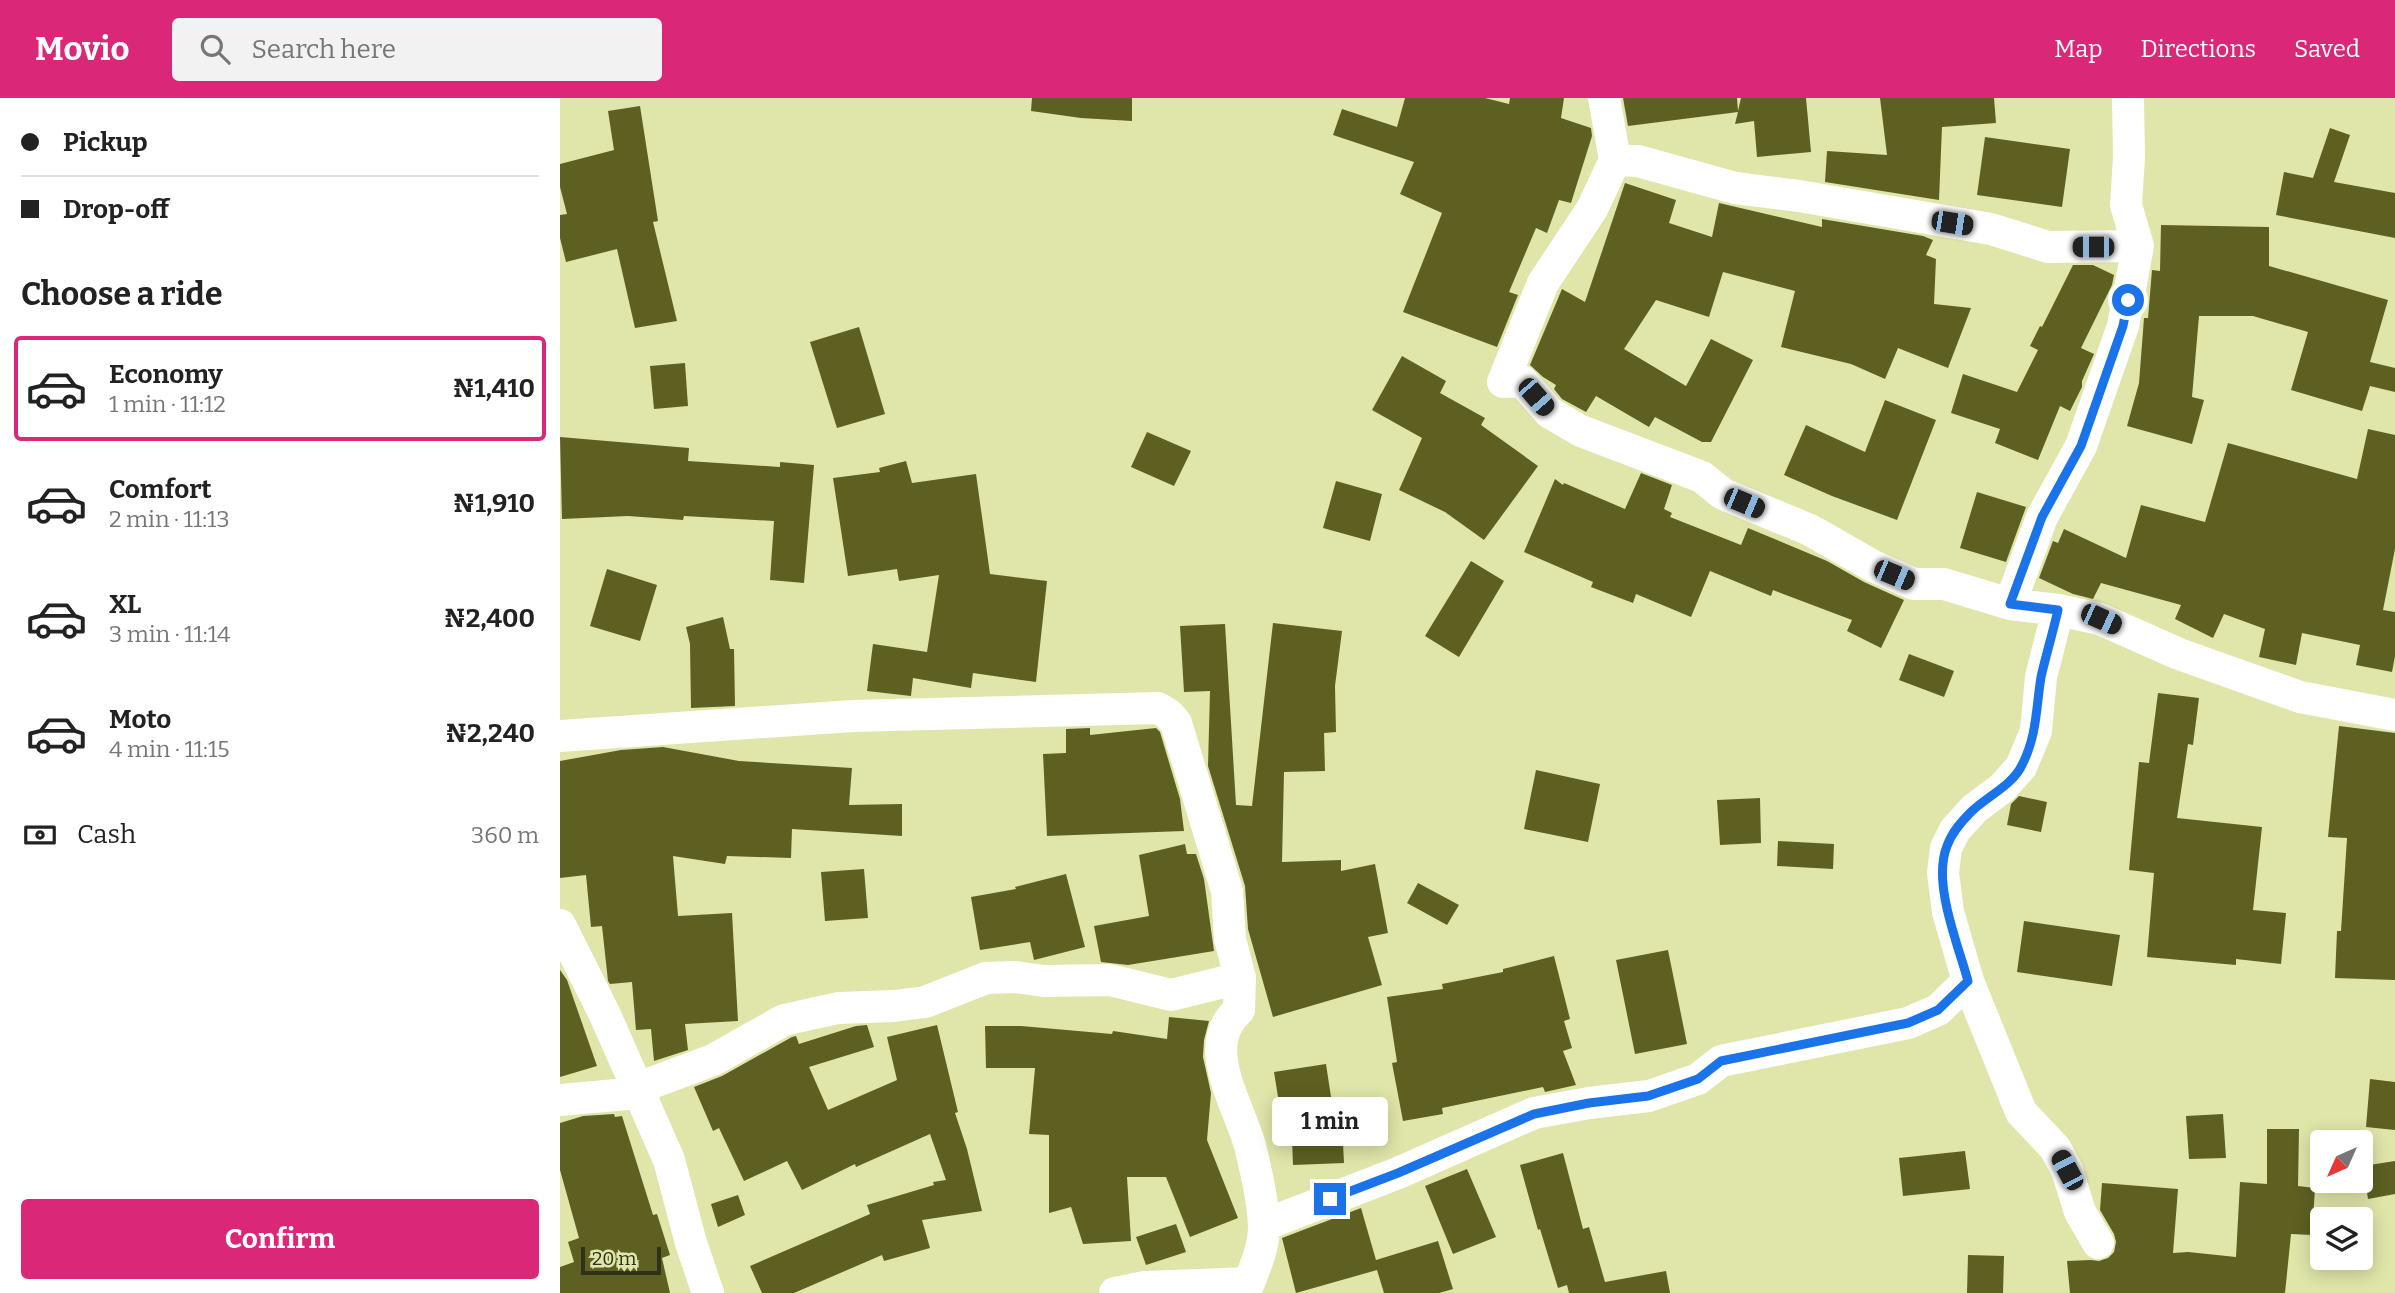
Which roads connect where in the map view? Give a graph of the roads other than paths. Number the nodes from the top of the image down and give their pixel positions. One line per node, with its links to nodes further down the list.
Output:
1 (1604, 98): 3 (street)
2 (2128, 98): 4 (street)
3 (1615, 159): 4 (street); 5 (street)
4 (2138, 246): 5 (street)
5 (2010, 604): 6 (street)
6 (2058, 610): 7 (street); 11 (street)
7 (2395, 715)
8 (560, 736): 10 (street)
9 (560, 925): 12 (street)
10 (1240, 978): 12 (street); 14 (street)
11 (1968, 981): 14 (street); 15 (street)
12 (638, 1093): 13 (street); 17 (street)
13 (560, 1100)
14 (1264, 1225): 16 (street)
15 (2098, 1244)
16 (1247, 1288): 18 (street)
17 (708, 1293)
18 (1115, 1293)

